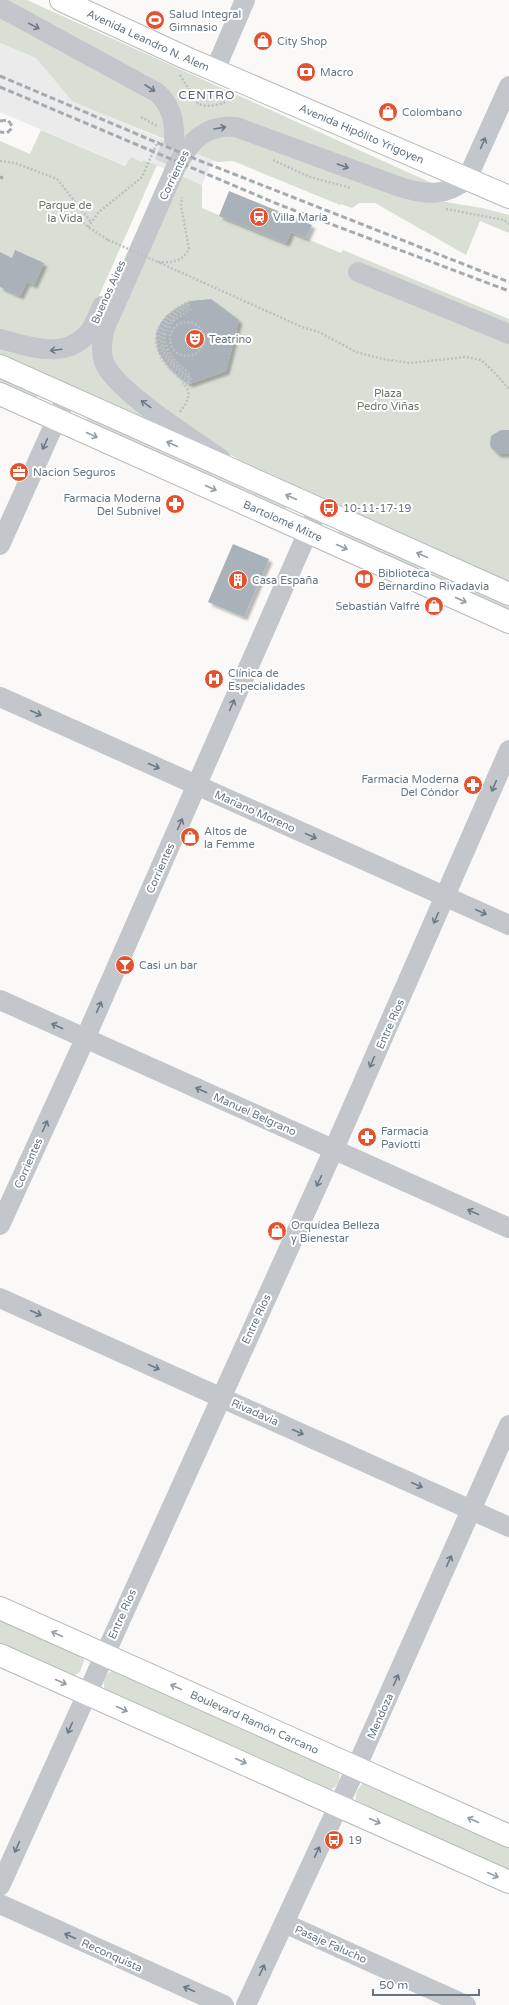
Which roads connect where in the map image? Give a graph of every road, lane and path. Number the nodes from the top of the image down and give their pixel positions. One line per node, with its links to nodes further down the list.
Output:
1 (61, 0): 4 (main road, Avenida Leandro N. Alem)
2 (246, 0): 4 (street)
3 (0, 7): 7 (street, one-way to 7)
4 (215, 70): 10 (main road, Avenida Hipólito Yrigoyen)
5 (509, 86): 10 (street, one-way to 5)
6 (141, 117): 7 (path)
7 (164, 136): 14 (path)
8 (0, 161): 14 (path)
9 (164, 163): 20 (street, Buenos Aires, one-way to 20)
10 (467, 179): 11 (main road, Avenida Hipólito Yrigoyen); 28 (street, Corrientes, one-way to 10)
11 (509, 197)
12 (438, 207): 15 (path)
13 (77, 217): 16 (path)
14 (91, 222): 16 (path)
15 (509, 224)
16 (88, 227): 24 (path, bridge)
17 (358, 272): 19 (street)
18 (181, 323): 18 (path)
19 (509, 334)
20 (0, 339)
21 (0, 366): 26 (main road)
22 (190, 381): 22 (path)
23 (182, 383): 28 (path)
24 (509, 389)
25 (0, 394): 27 (main road, Bartolomé Mitre)
26 (67, 396): 27 (street); 29 (main road, one-way to 26)
27 (56, 419): 31 (main road, Bartolomé Mitre, one-way to 31); 32 (street, one-way to 32)
28 (172, 424): 29 (street, Corrientes)
29 (245, 476): 30 (main road, one-way to 29)
30 (318, 509): 31 (street, Corrientes); 33 (main road, one-way to 30)
31 (308, 532): 34 (main road, Bartolomé Mitre, one-way to 34); 37 (street, Corrientes, one-way to 31)
32 (0, 544)
33 (509, 594)
34 (509, 622)
35 (0, 697): 37 (street, Mariano Moreno, one-way to 37)
36 (509, 750): 38 (street, Entre Ríos, one-way to 38)
37 (197, 785): 38 (street, Mariano Moreno, one-way to 38); 41 (street, Corrientes, one-way to 37)
38 (446, 896): 39 (street, Mariano Moreno, one-way to 39); 42 (street, Entre Ríos, one-way to 42)
39 (509, 925)
40 (0, 1000): 41 (street, Manuel Belgrano, one-way to 40)
41 (85, 1039): 42 (street, Manuel Belgrano, one-way to 41); 43 (street, Corrientes, one-way to 41)
42 (334, 1149): 44 (street, Manuel Belgrano, one-way to 42); 46 (street, Entre Ríos, one-way to 46)
43 (0, 1225)
44 (509, 1228)
45 (0, 1298): 46 (street, Rivadavia, one-way to 46)
46 (221, 1396): 48 (street, Rivadavia, one-way to 48); 52 (street, Entre Ríos)
47 (509, 1425): 48 (street, Mendoza)
48 (472, 1510): 49 (street, Rivadavia); 54 (street, Mendoza, one-way to 48)
49 (509, 1527)
50 (0, 1608): 52 (main road, Boulevard Ramón Carcano, one-way to 50)
51 (0, 1655): 53 (main road, one-way to 53)
52 (104, 1655): 53 (street, Entre Ríos); 54 (main road, Boulevard Ramón Carcano, one-way to 52)
53 (86, 1693): 55 (main road, one-way to 55); 58 (street, Entre Ríos, one-way to 58)
54 (356, 1768): 55 (street, Mendoza); 56 (main road, Boulevard Ramón Carcano, one-way to 54)
55 (339, 1805): 57 (main road, one-way to 57); 60 (street, Mendoza, one-way to 55)
56 (509, 1836)
57 (509, 1882)
58 (0, 1886)
59 (0, 1904): 61 (street, Reconquista, one-way to 59)
60 (284, 1923): 62 (street, Mendoza, one-way to 60); 63 (street, Pasaje Falucho)
61 (224, 2005)
62 (246, 2005)
63 (466, 2005)

